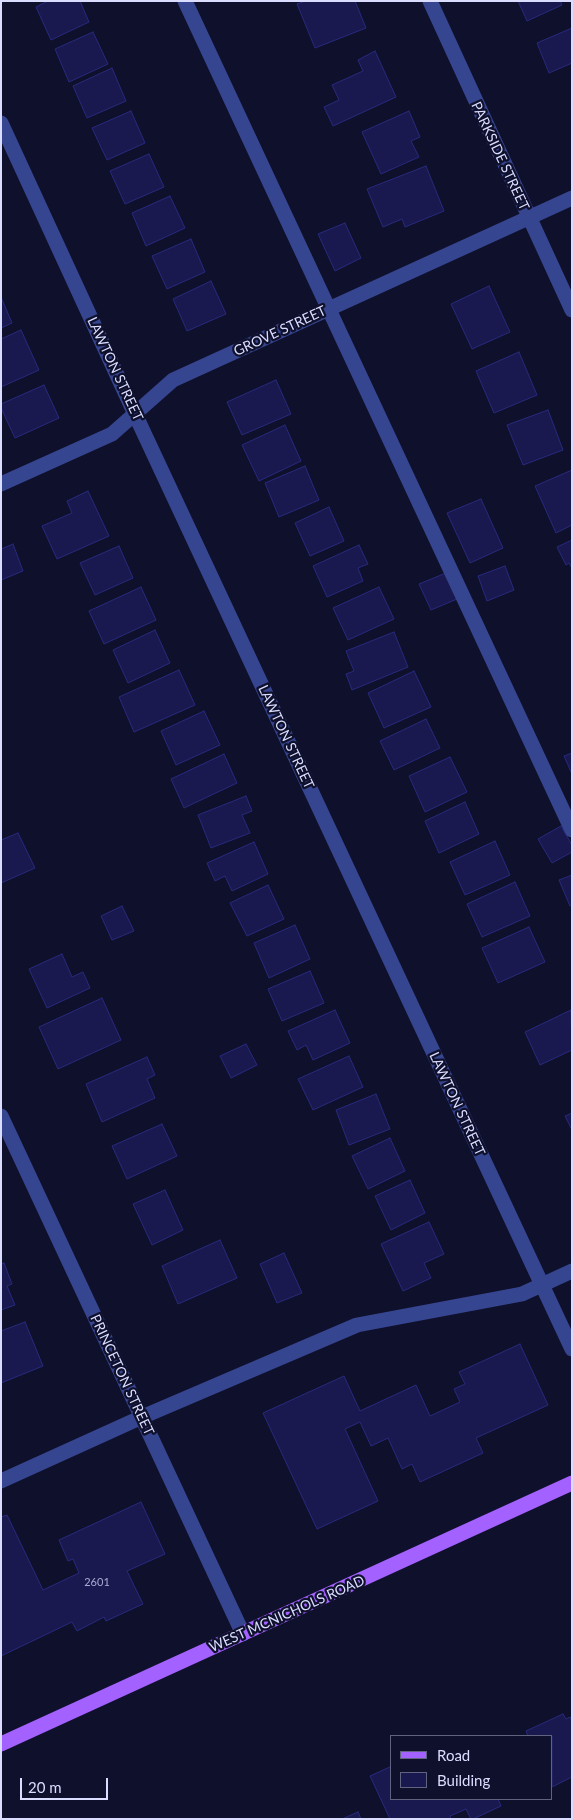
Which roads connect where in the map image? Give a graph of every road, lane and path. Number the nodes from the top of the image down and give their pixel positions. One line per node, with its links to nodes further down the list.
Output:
1 (185, 1): 6 (street)
2 (430, 1): 5 (street, PARKSIDE STREET)
3 (1, 123): 8 (street, LAWTON STREET)
4 (572, 198): 5 (street, GROVE STREET)
5 (528, 217): 6 (street, GROVE STREET); 7 (street, PARKSIDE STREET)
6 (328, 310): 8 (street, GROVE STREET); 10 (street)
7 (572, 310)
8 (135, 414): 9 (street, GROVE STREET); 13 (street, LAWTON STREET)
9 (1, 484)
10 (572, 830)
11 (1, 1116): 15 (street, PRINCETON STREET)
12 (572, 1271): 13 (street)
13 (542, 1285): 14 (street, LAWTON STREET); 15 (street)
14 (572, 1349)
15 (142, 1417): 16 (street); 18 (street, PRINCETON STREET)
16 (1, 1481)
17 (572, 1484): 18 (main road, WEST MCNICHOLS ROAD)
18 (243, 1634): 19 (main road, WEST MCNICHOLS ROAD)
19 (1, 1744)

